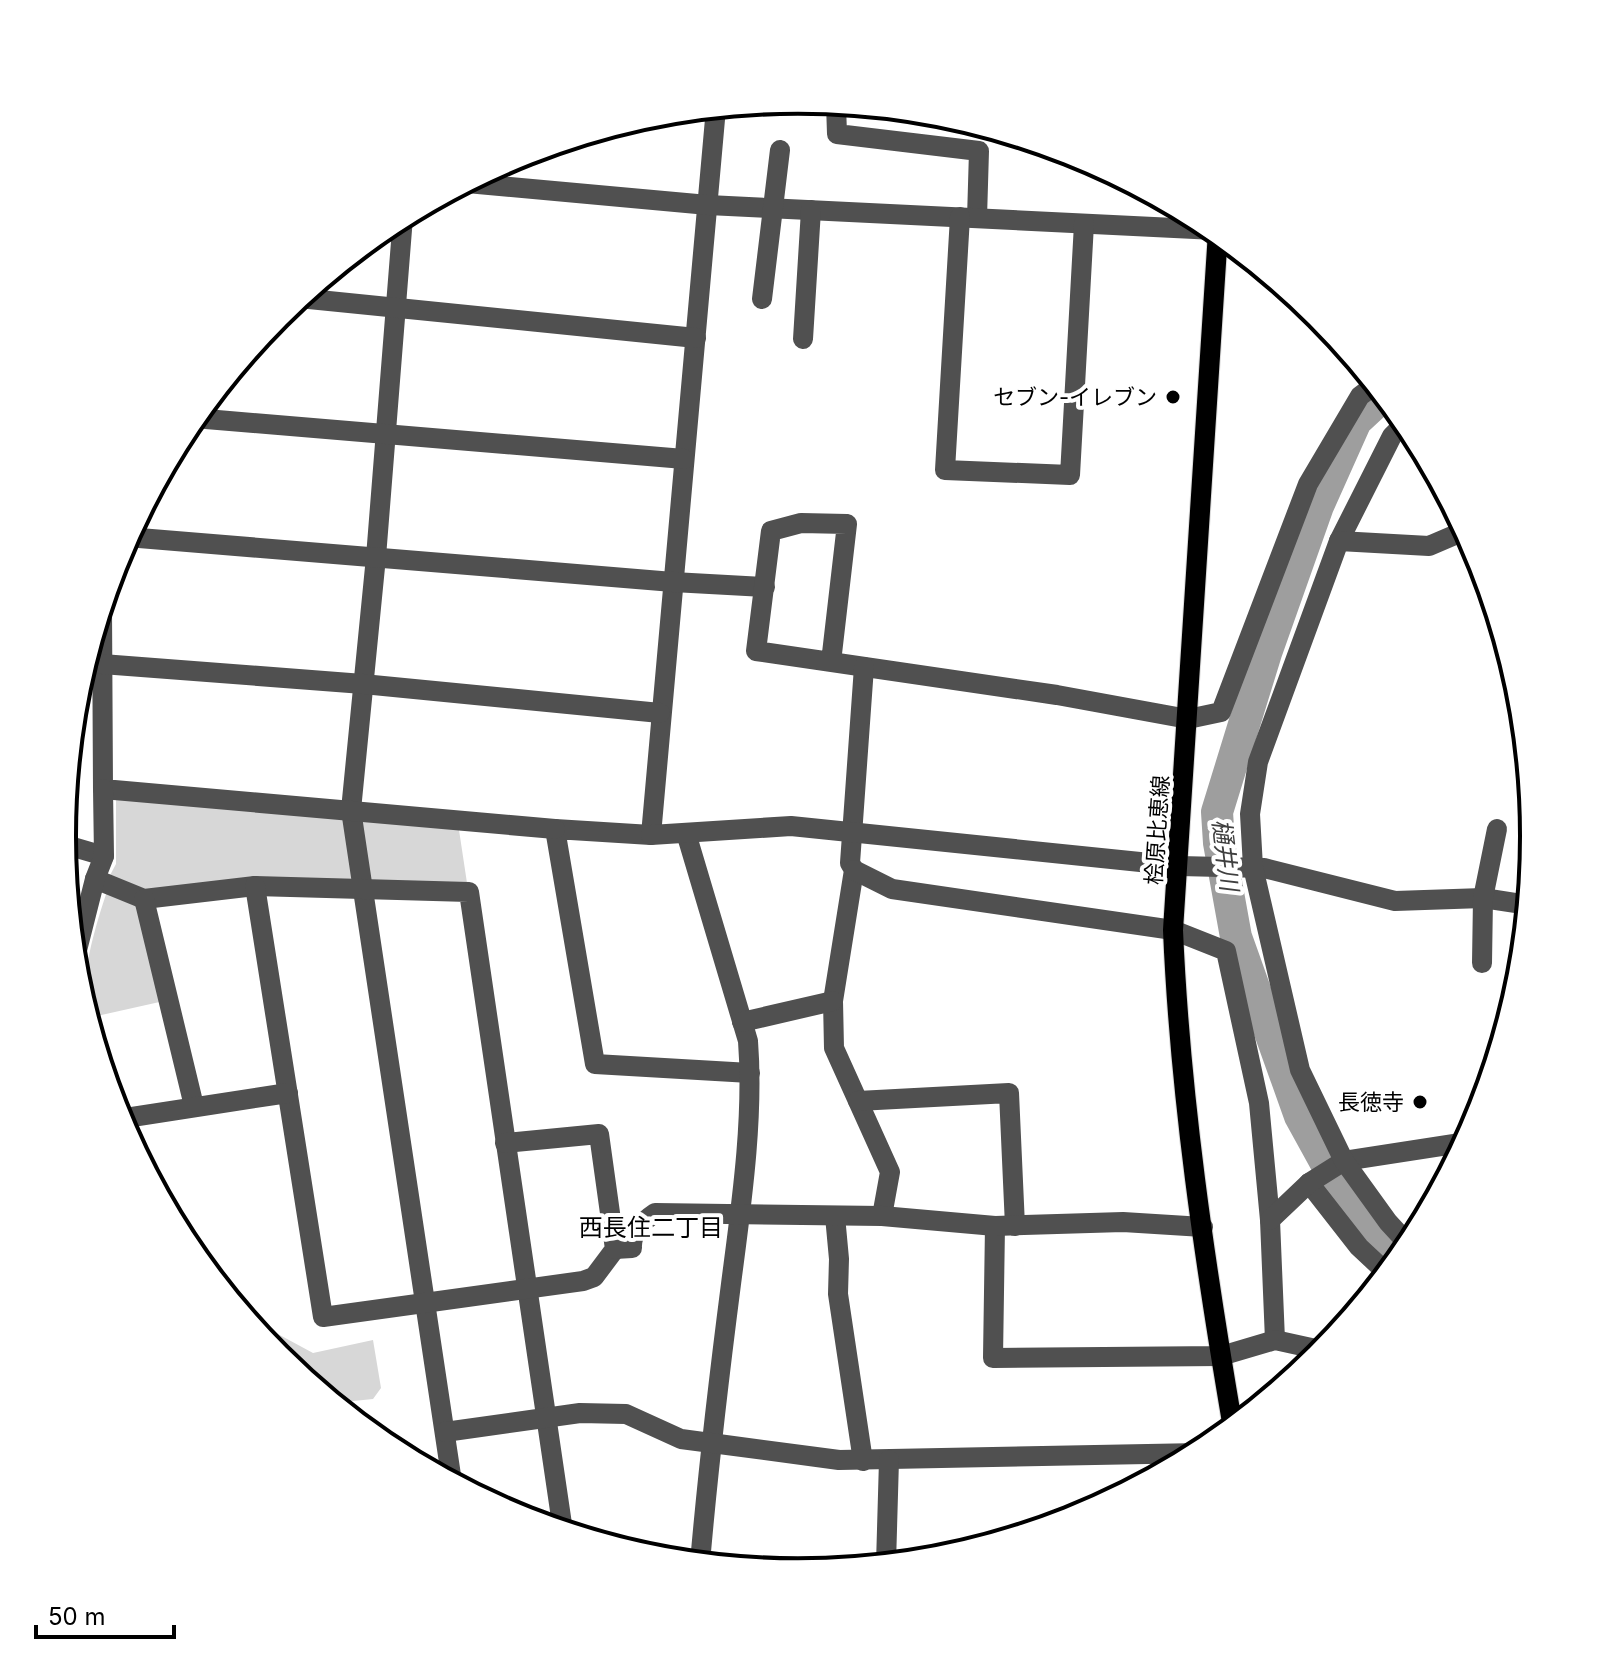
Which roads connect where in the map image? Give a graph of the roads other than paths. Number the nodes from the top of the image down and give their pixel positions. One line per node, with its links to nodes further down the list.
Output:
1 (836, 116): 8 (street)
2 (715, 119): 5 (street)
3 (780, 150): 6 (street)
4 (488, 185): 5 (street)
5 (708, 205): 6 (street); 16 (street)
6 (771, 208): 7 (street); 14 (street)
7 (811, 210): 8 (street); 17 (street)
8 (968, 218): 9 (street); 9 (street)
9 (1084, 224): 10 (street)
10 (1190, 230)
11 (402, 233): 15 (street)
12 (1215, 247): 35 (main road, 桧原比恵線)
13 (315, 299): 15 (street)
14 (762, 299)
15 (396, 306): 16 (street); 21 (street)
16 (696, 338): 22 (street)
17 (803, 339)
18 (1367, 391): 35 (street)
19 (209, 419): 21 (street)
20 (1397, 431): 25 (street)
21 (386, 435): 22 (street); 26 (street)
22 (684, 459): 27 (street)
23 (1454, 535): 25 (street)
24 (141, 538): 26 (street)
25 (1339, 541): 46 (street)
26 (376, 557): 27 (street); 33 (street)
27 (673, 582): 28 (street); 34 (street)
28 (765, 587): 30 (street); 30 (street)
29 (102, 646): 31 (street)
30 (831, 662): 32 (street)
31 (102, 664): 33 (street); 36 (street)
32 (864, 667): 35 (street); 40 (street)
33 (363, 684): 34 (street); 37 (street)
34 (660, 713): 42 (street)
35 (1188, 719): 45 (main road, 桧原比恵線)
36 (103, 789): 37 (street); 44 (street)
37 (351, 810): 38 (street); 50 (street)
38 (555, 829): 42 (street); 59 (street)
39 (1497, 829): 51 (street)
40 (853, 832): 41 (street); 45 (street); 47 (street)
41 (686, 833): 42 (street); 58 (street)
42 (651, 835)
43 (76, 848): 44 (street)
44 (104, 856): 48 (street)
45 (1179, 866): 46 (street); 54 (main road, 桧原比恵線)
46 (1253, 867): 51 (street); 66 (street)
47 (854, 870): 54 (street); 57 (street)
48 (95, 879): 52 (street); 55 (street)
49 (255, 886): 50 (street); 52 (street); 60 (street)
50 (363, 890): 64 (street); 78 (street)
51 (1483, 898): 53 (street); 56 (street)
52 (144, 899): 62 (street)
53 (1517, 903)
54 (1173, 930): 71 (street); 73 (main road, 桧原比恵線)
55 (82, 931)
56 (1482, 963)
57 (833, 1001): 58 (street); 61 (street)
58 (742, 1022): 59 (street)
59 (750, 1073): 68 (street)
60 (288, 1093): 62 (street); 78 (street)
61 (858, 1101): 70 (street); 72 (street)
62 (194, 1106): 63 (street)
63 (133, 1117)
64 (505, 1143): 75 (street); 77 (street)
65 (1451, 1144): 66 (street)
66 (1344, 1161): 67 (street); 74 (street)
67 (1311, 1182): 71 (street); 76 (street)
68 (740, 1216): 69 (street); 75 (street); 85 (street)
69 (835, 1216): 70 (street); 88 (street)
70 (882, 1216): 72 (street)
71 (1270, 1220): 79 (street)
72 (1005, 1226): 73 (street); 81 (street)
73 (1203, 1227): 81 (main road, 桧原比恵線)
74 (1400, 1236)
75 (615, 1249): 77 (street)
76 (1379, 1266)
77 (527, 1289): 78 (street); 83 (street)
78 (425, 1301): 84 (street)
79 (1275, 1340): 80 (street); 81 (street)
80 (1309, 1347)
81 (1221, 1356): 82 (main road, 桧原比恵線)
82 (1231, 1415)
83 (546, 1418): 84 (street); 85 (street); 90 (street)
84 (445, 1432): 89 (street)
85 (711, 1444): 88 (street); 91 (street)
86 (1173, 1454): 87 (street)
87 (889, 1460): 88 (street); 92 (street)
88 (863, 1461)
89 (450, 1469)
90 (561, 1519)
91 (701, 1552)
92 (886, 1554)

